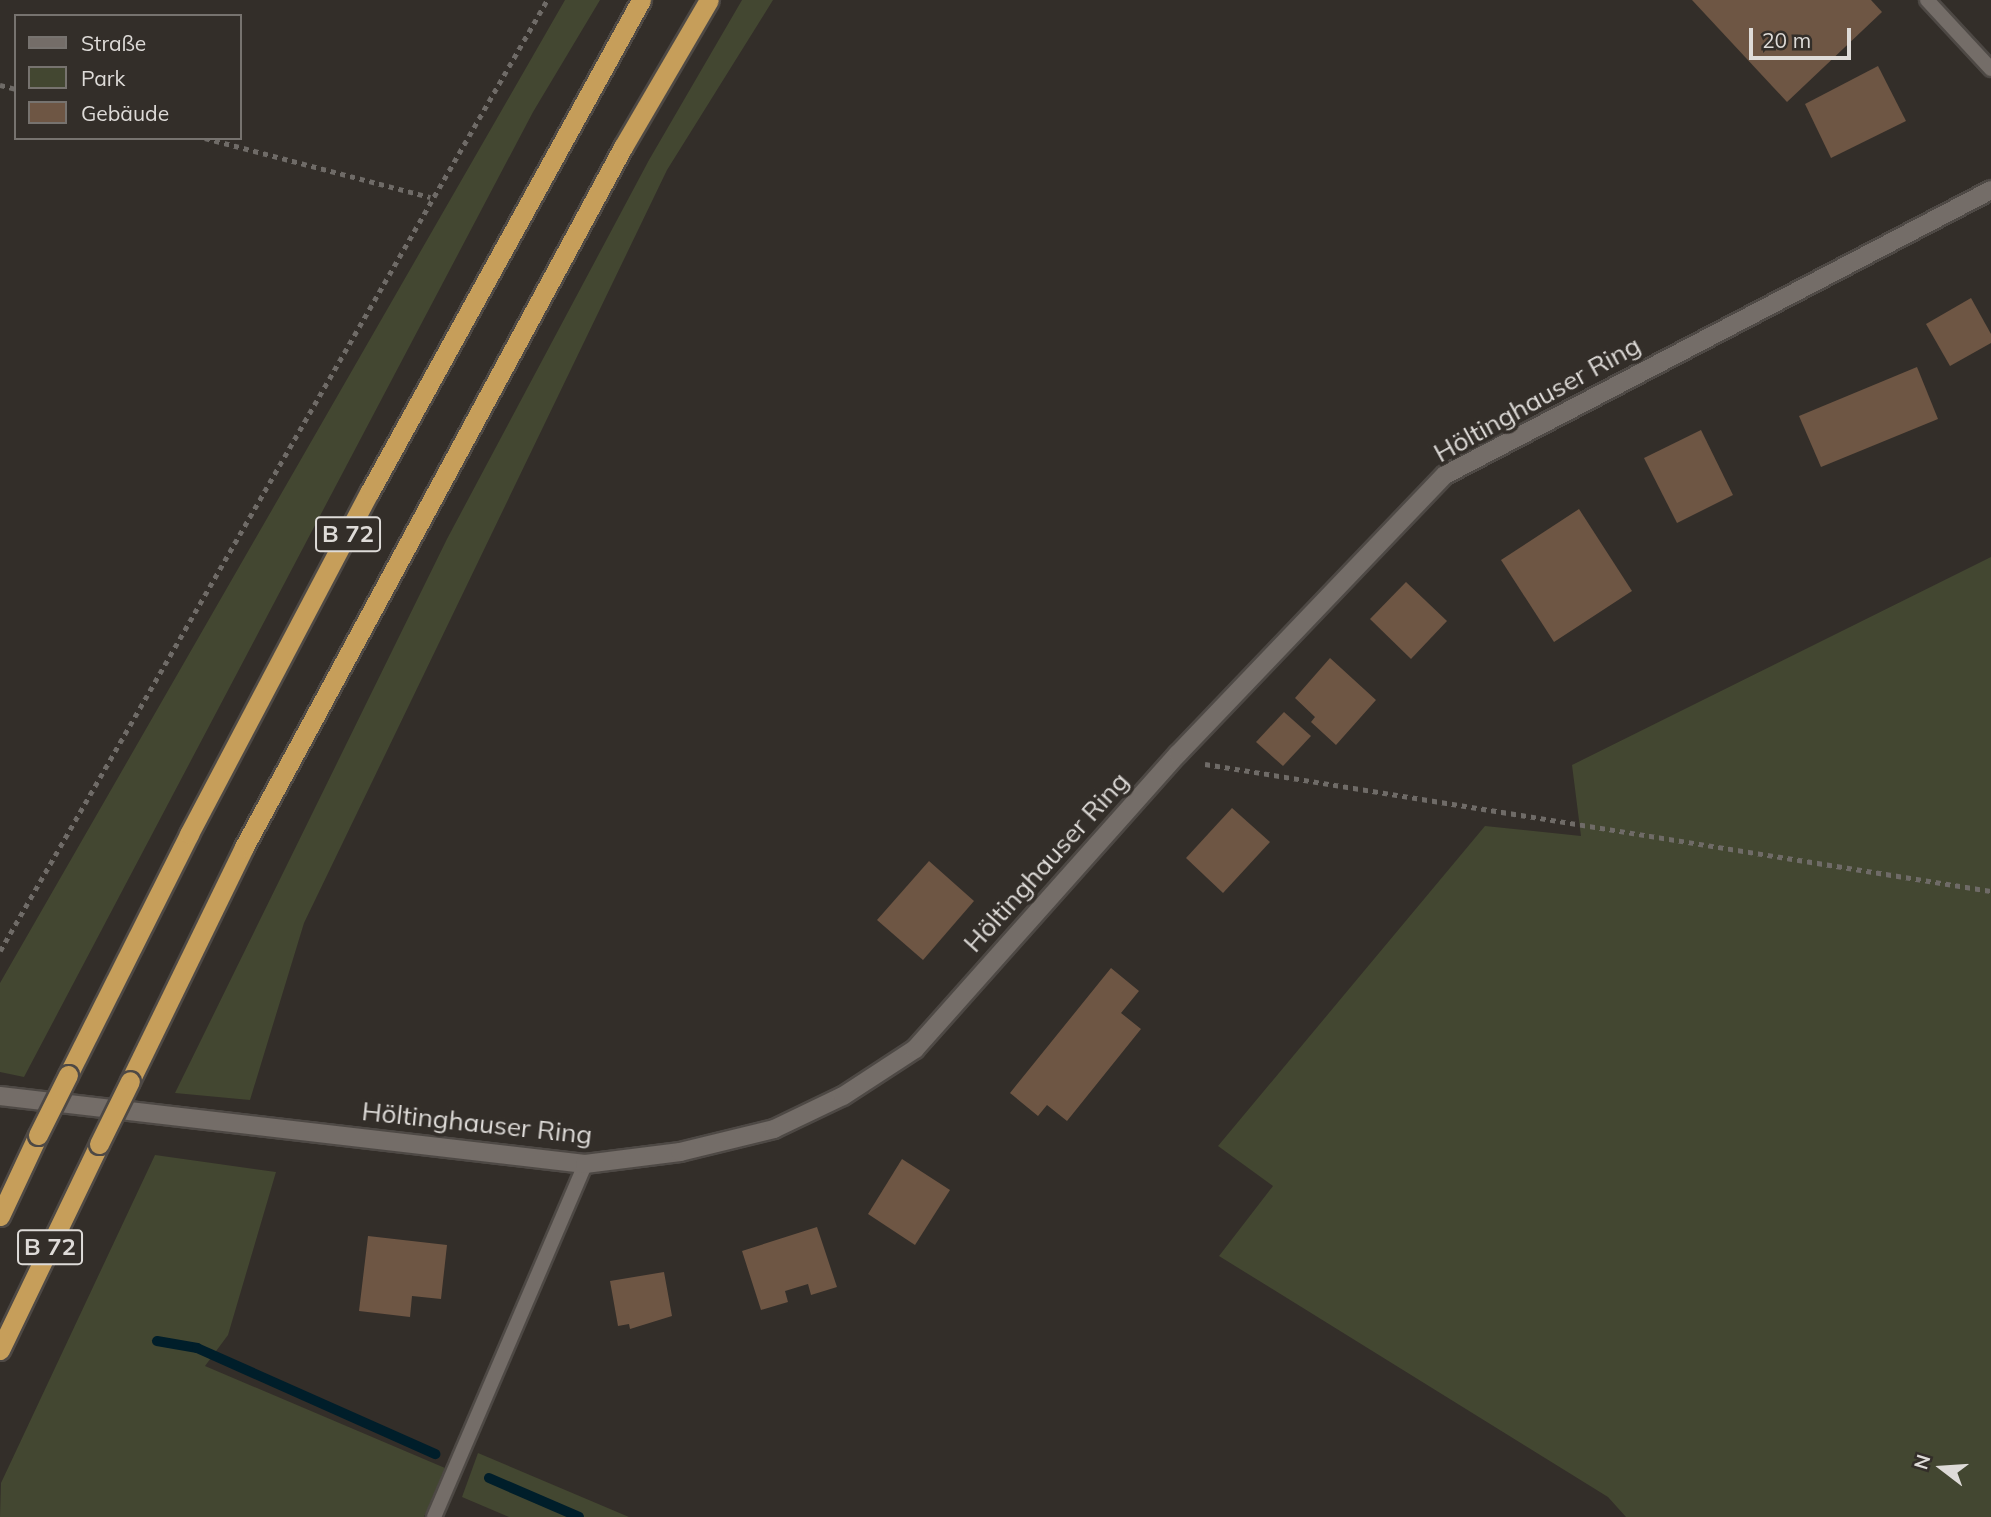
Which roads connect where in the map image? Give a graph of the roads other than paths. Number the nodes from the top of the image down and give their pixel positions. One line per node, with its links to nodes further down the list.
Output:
1 (641, 0): 8 (highway, B 72, bridge)
2 (709, 0): 9 (highway, B 72, bridge)
3 (1927, 0): 4 (lane)
4 (1991, 69)
5 (1991, 190): 7 (street, Höltinghauser Ring)
6 (0, 1096): 7 (street, Höltinghauser Ring)
7 (585, 1164): 10 (lane)
8 (0, 1216)
9 (0, 1350)
10 (434, 1517)

